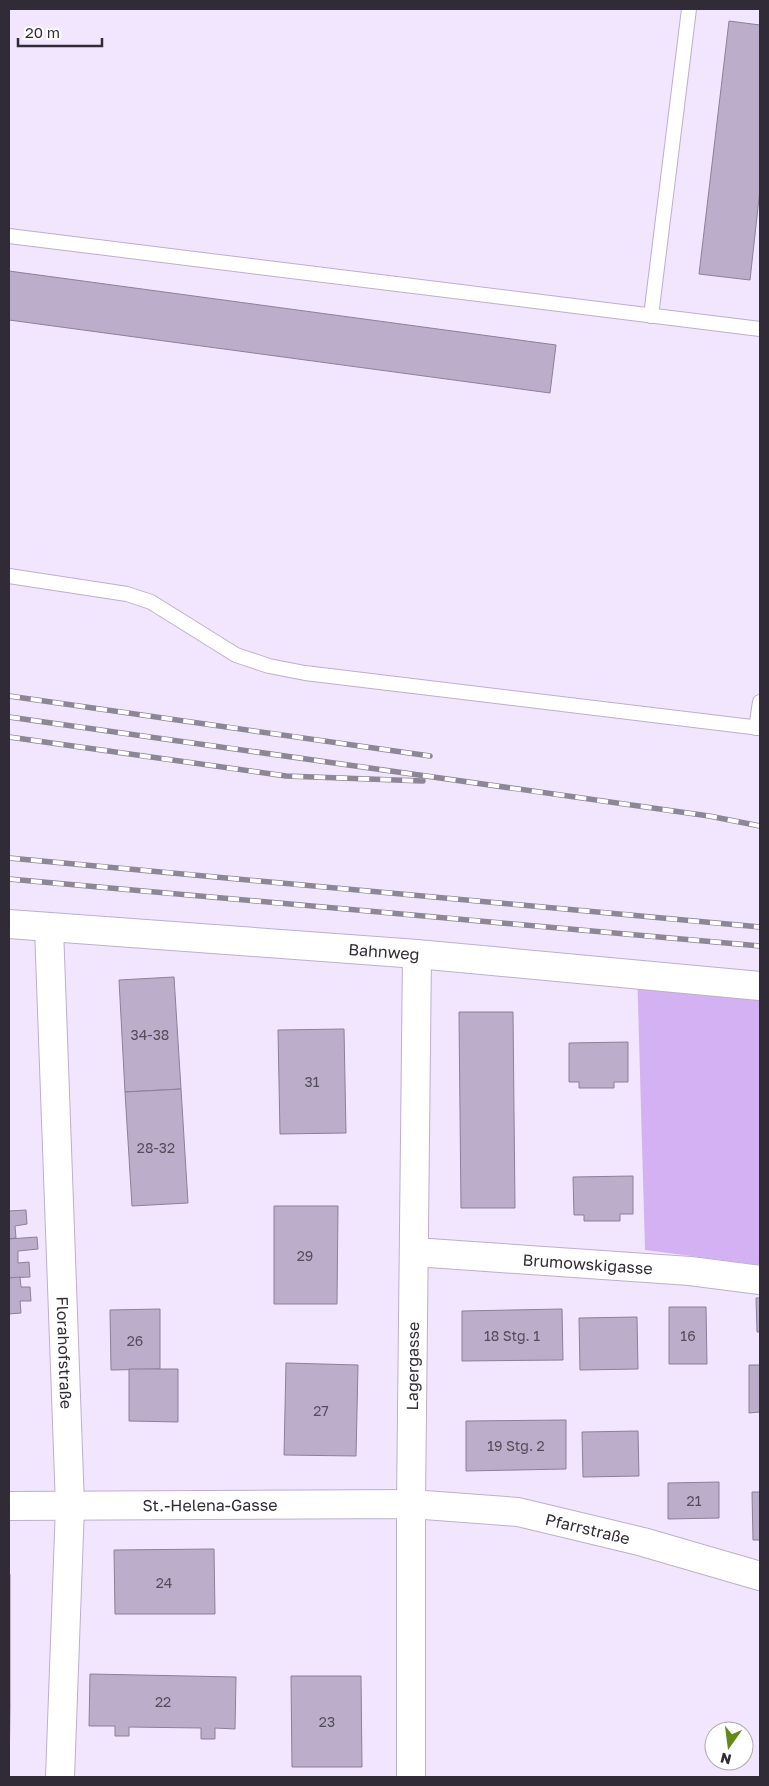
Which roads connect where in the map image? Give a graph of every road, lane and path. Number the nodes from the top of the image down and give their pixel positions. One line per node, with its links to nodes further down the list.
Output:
1 (689, 9): 3 (lane)
2 (9, 236): 3 (lane)
3 (651, 316): 4 (lane)
4 (760, 329)
5 (9, 576): 7 (lane)
6 (760, 702): 7 (lane)
7 (758, 728)
8 (9, 924): 9 (street, Bahnweg)
9 (49, 928): 10 (street, Bahnweg); 16 (street, Florahofstraße)
10 (417, 954): 11 (street, Bahnweg); 12 (street, Lagergasse)
11 (760, 986)
12 (414, 1252): 13 (street, Brumowskigasse); 14 (street, Lagergasse)
13 (760, 1280)
14 (411, 1504): 16 (street, St.-Helena-Gasse); 17 (street, Pfarrstraße); 19 (street, Lagergasse)
15 (9, 1506): 16 (street, St.-Helena-Gasse)
16 (70, 1506): 18 (street, Florahofstraße)
17 (760, 1576)
18 (60, 1777)
19 (411, 1777)

